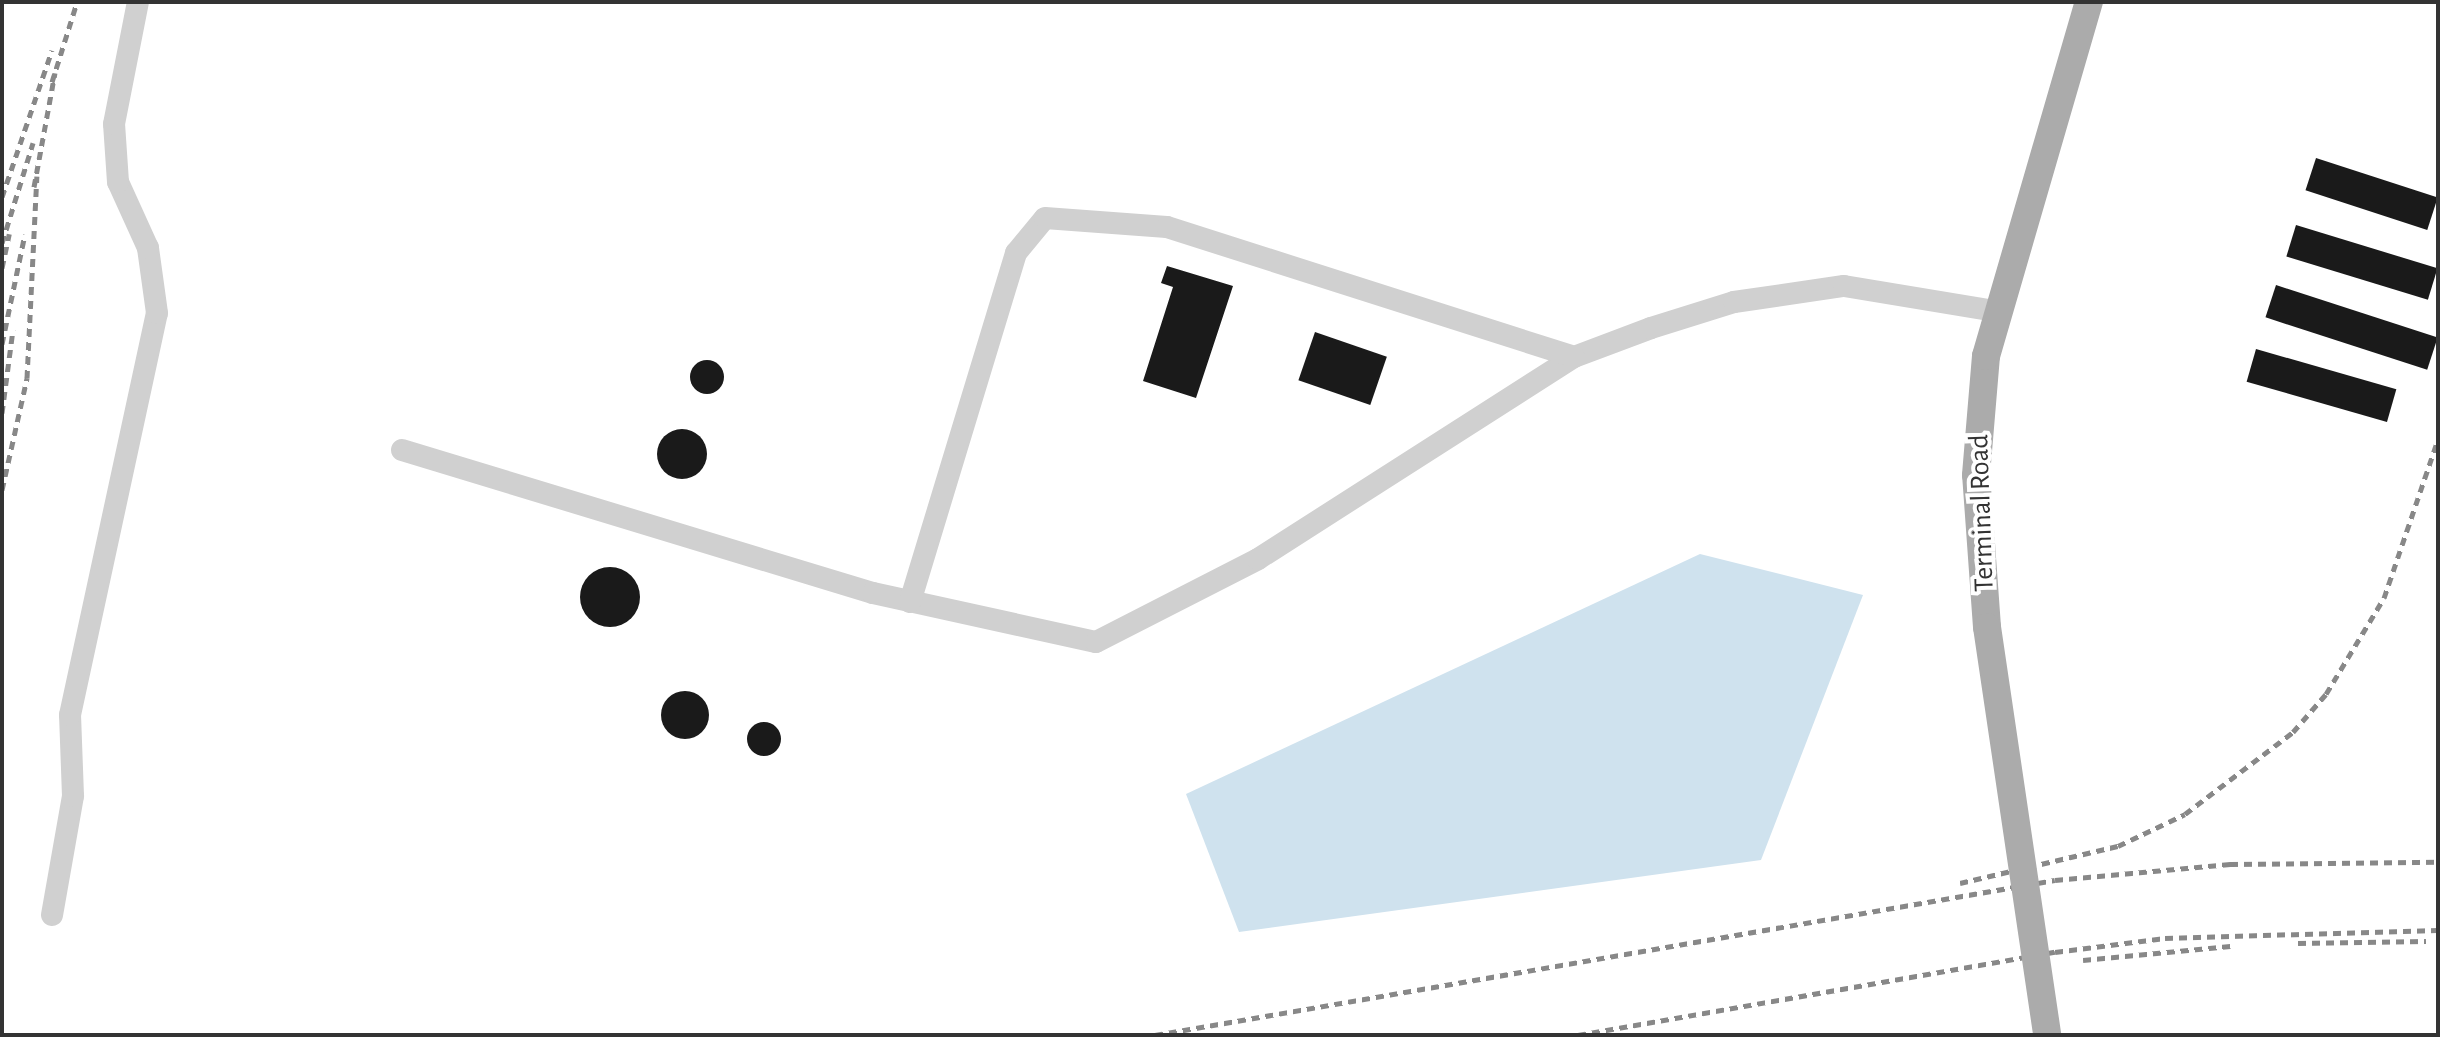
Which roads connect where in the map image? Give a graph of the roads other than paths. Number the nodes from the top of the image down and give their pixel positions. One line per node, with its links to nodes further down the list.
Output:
1 (138, 2): 7 (lane)
2 (2089, 2): 3 (main road, Terminal Road)
3 (1995, 311): 4 (lane); 8 (main road, Terminal Road, bridge)
4 (1574, 357): 6 (lane); 6 (lane)
5 (402, 450): 6 (lane)
6 (910, 602)
7 (52, 915)
8 (2047, 1035)

